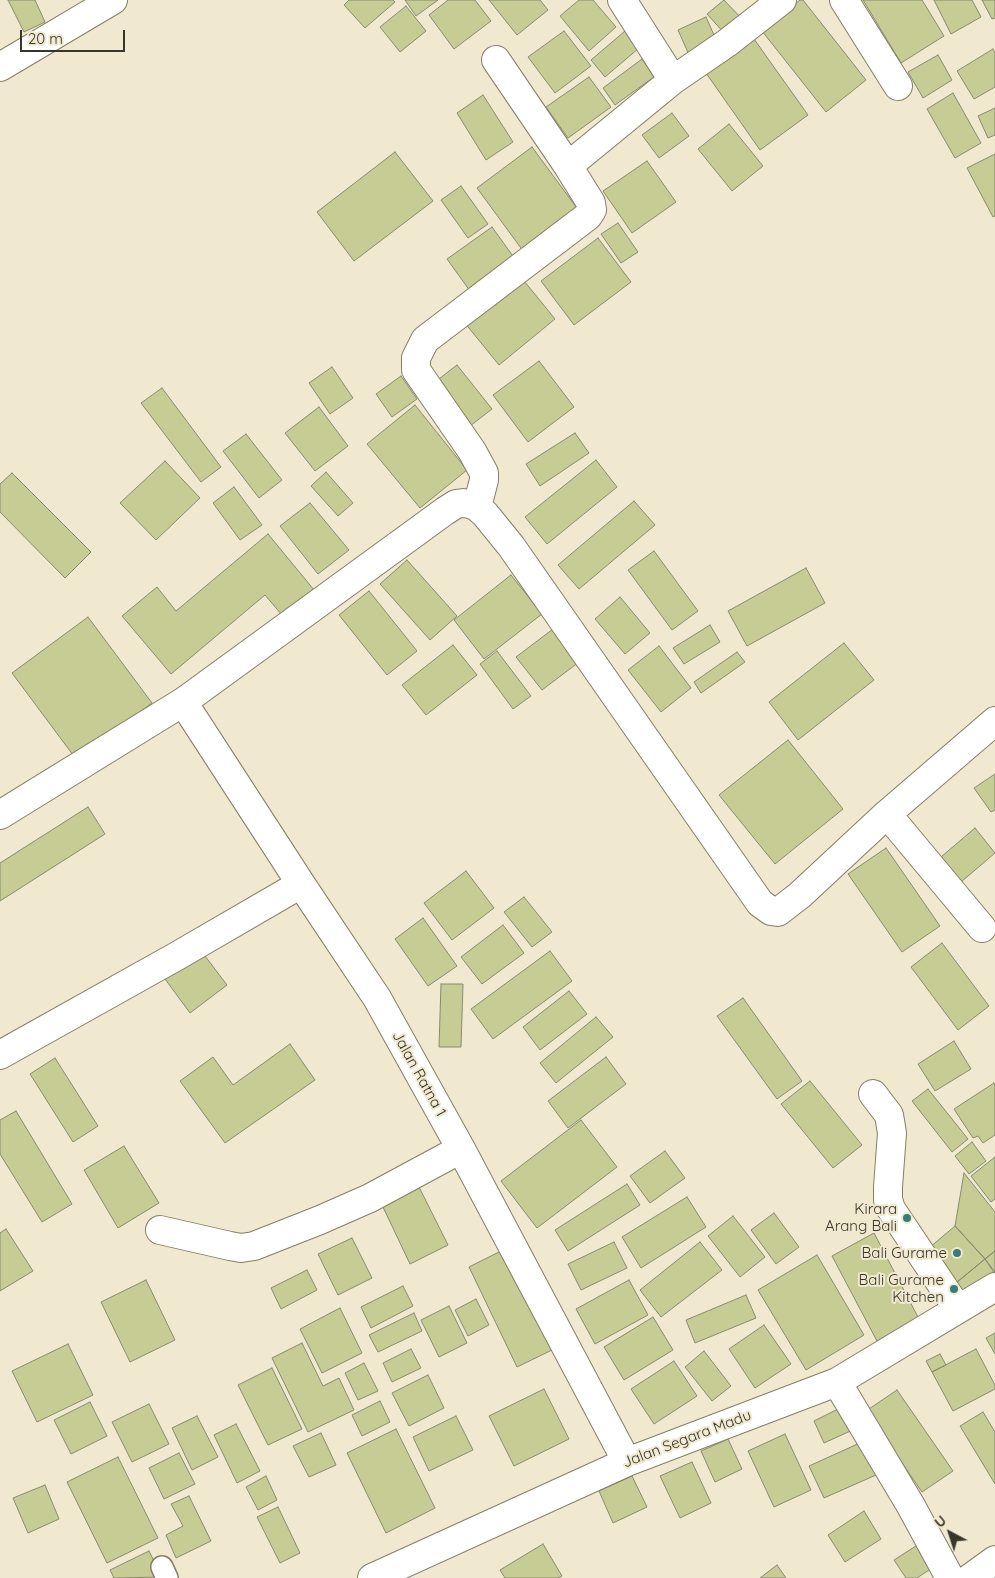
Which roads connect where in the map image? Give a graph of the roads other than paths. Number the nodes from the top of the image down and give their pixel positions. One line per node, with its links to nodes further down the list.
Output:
1 (113, 0): 6 (street)
2 (622, 0): 7 (street)
3 (782, 0): 7 (street)
4 (844, 0): 8 (street)
5 (496, 60): 9 (street)
6 (0, 67)
7 (673, 80): 9 (street)
8 (898, 86)
9 (568, 166): 10 (street)
10 (477, 507): 11 (street); 13 (street)
11 (183, 702): 14 (street); 15 (street, Jalan Ratna 1)
12 (994, 723): 13 (street)
13 (887, 814): 16 (street)
14 (0, 815)
15 (301, 884): 17 (street); 19 (street, Jalan Ratna 1)
16 (982, 928)
17 (0, 1055)
18 (874, 1094): 22 (street)
19 (461, 1149): 20 (street); 24 (street, Jalan Ratna 1)
20 (160, 1230)
21 (995, 1287): 22 (street, Jalan Segara Madu)
22 (958, 1310): 23 (street, Jalan Segara Madu)
23 (838, 1382): 24 (street, Jalan Segara Madu); 27 (street)
24 (627, 1462): 26 (street, Jalan Segara Madu)
25 (995, 1560): 28 (street)
26 (390, 1574)
27 (950, 1578)
28 (970, 1578)

